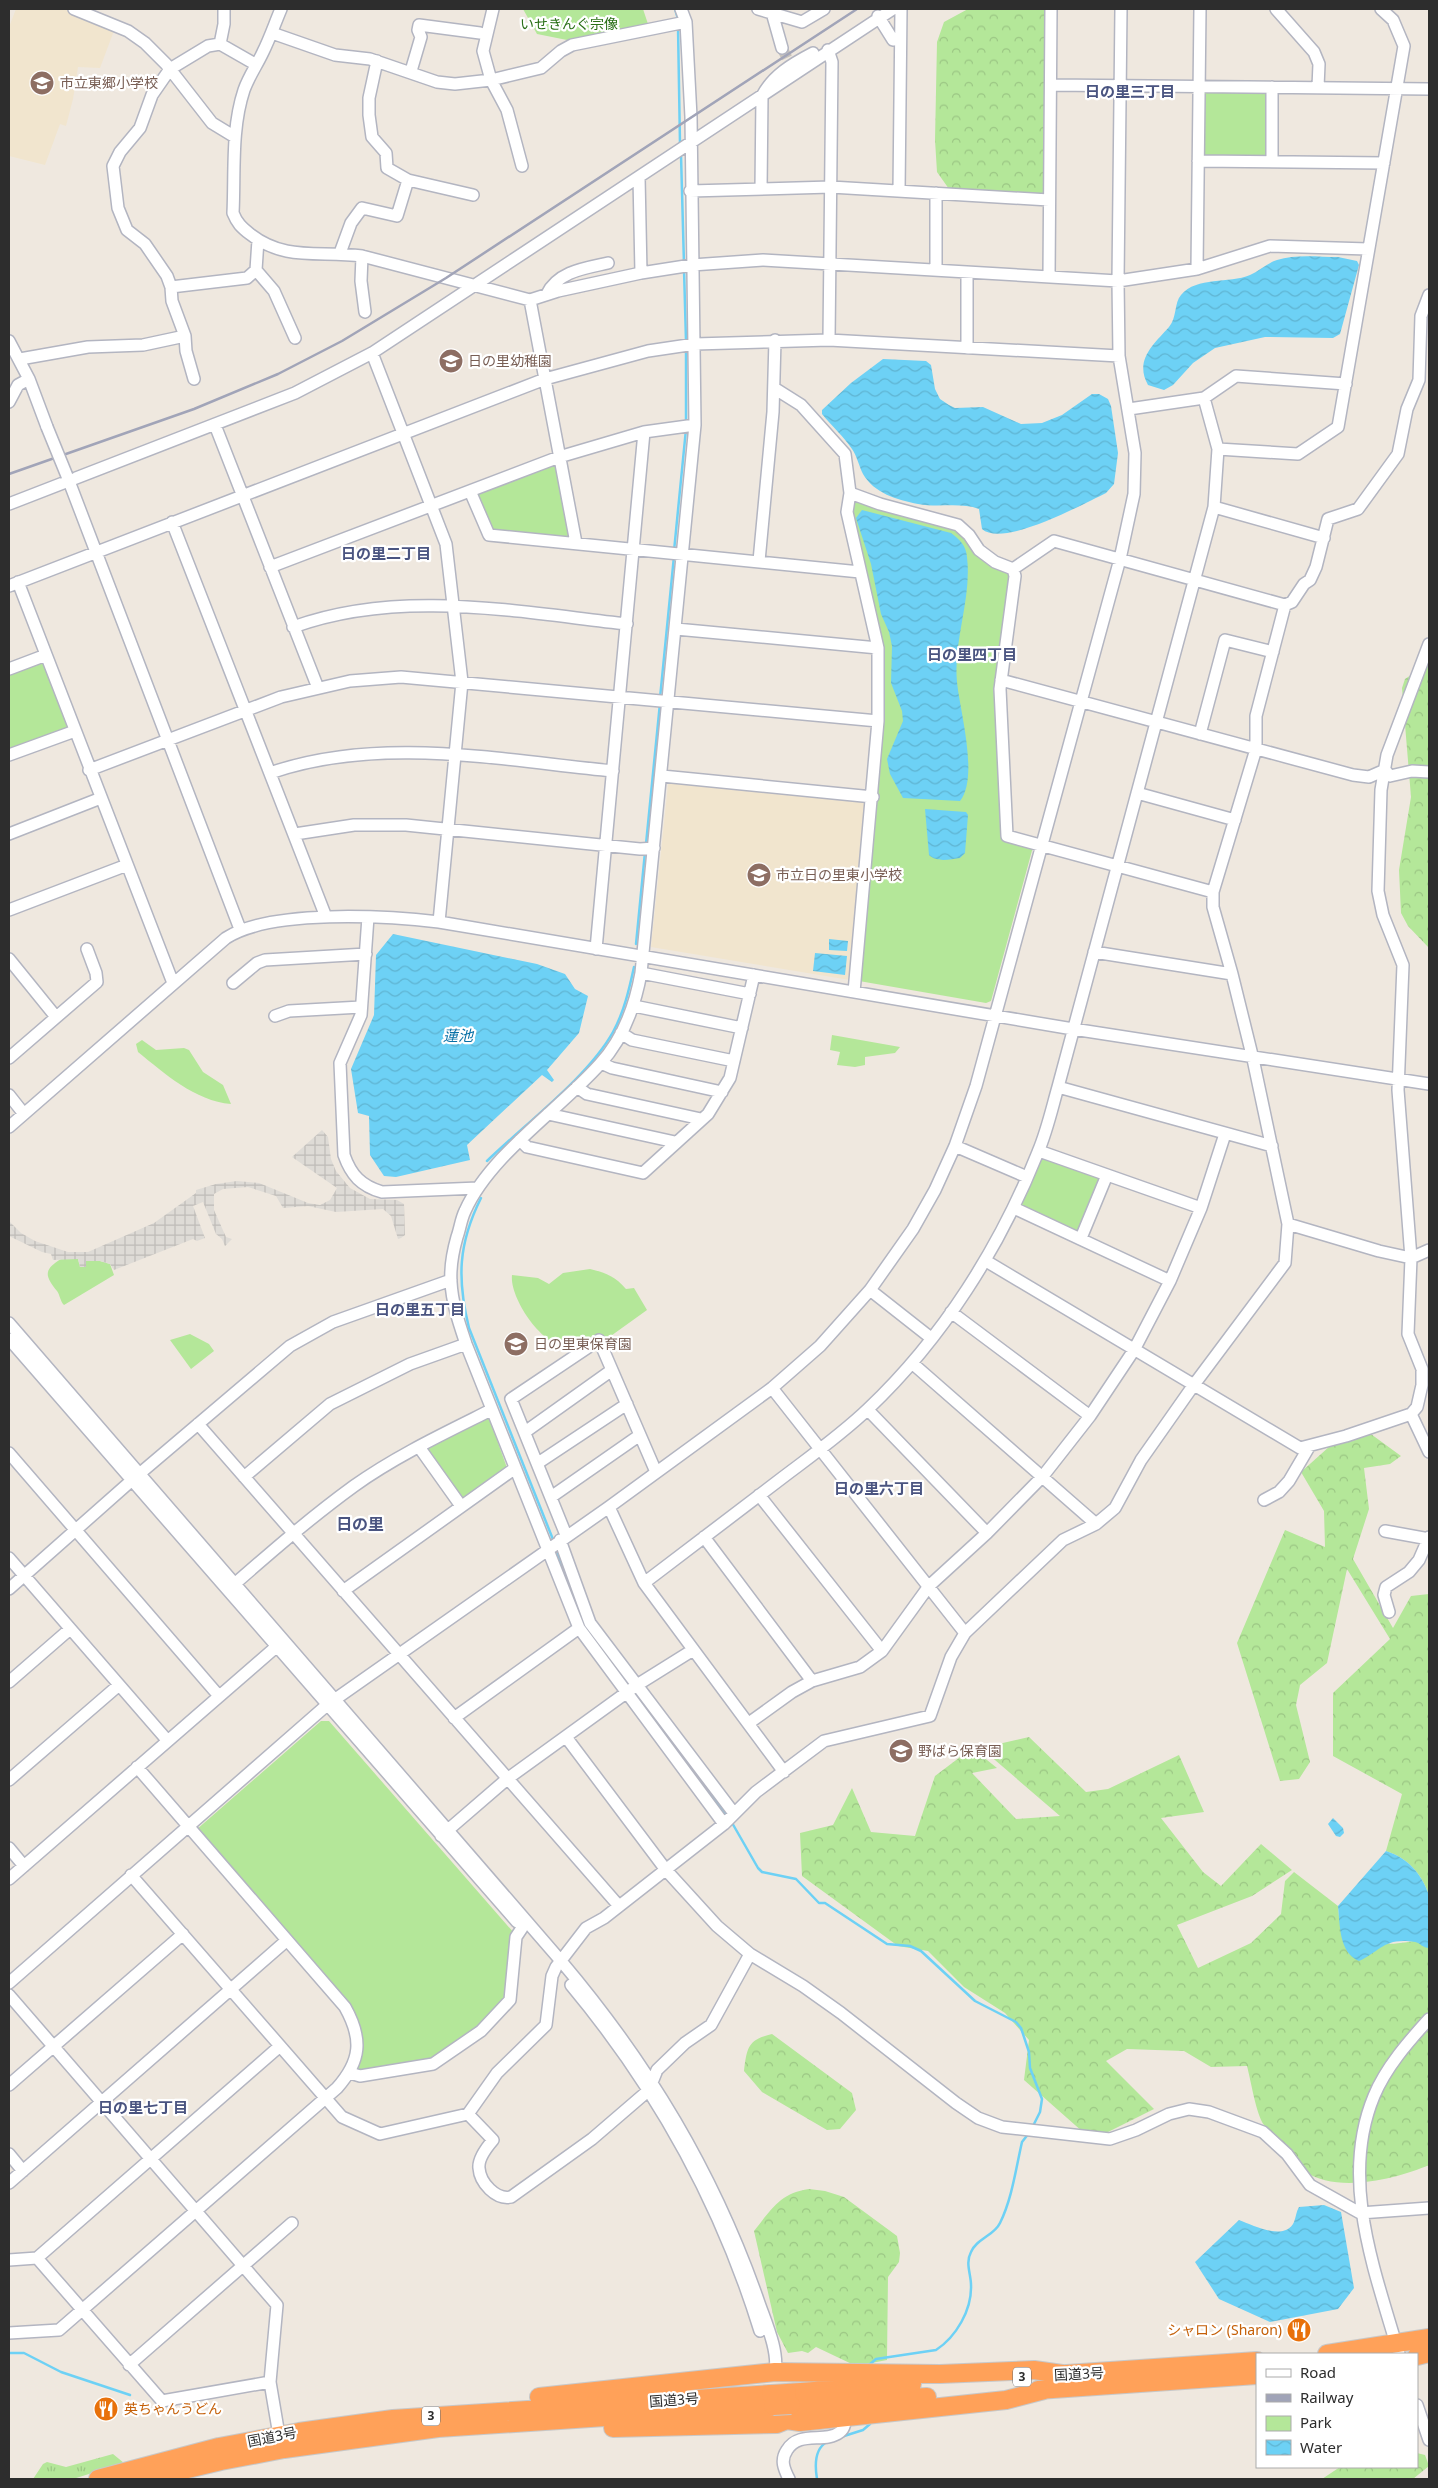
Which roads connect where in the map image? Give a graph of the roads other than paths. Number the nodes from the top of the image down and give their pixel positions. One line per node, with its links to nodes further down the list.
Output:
1 (74, 9): 26 (street)
2 (224, 9): 21 (street)
3 (280, 9): 18 (street)
4 (493, 9): 28 (street)
5 (681, 9): 17 (street)
6 (758, 9): 15 (street)
7 (824, 9): 15 (street)
8 (893, 9): 16 (street)
9 (901, 9): 48 (street)
10 (1051, 9): 29 (street)
11 (1121, 9): 30 (street)
12 (1200, 9): 31 (street)
13 (1276, 9): 33 (street)
14 (1381, 9): 34 (street)
15 (771, 12): 23 (street)
16 (878, 16): 20 (street); 22 (street)
17 (686, 22): 28 (street); 38 (street)
18 (272, 33): 24 (street); 25 (street)
19 (480, 33): 27 (street)
20 (893, 40)
21 (220, 44): 25 (street); 26 (street)
22 (828, 50): 23 (street); 36 (street); 45 (street)
23 (787, 57): 36 (street)
24 (377, 61): 27 (street); 44 (street)
25 (255, 64): 37 (street)
26 (170, 69): 37 (street); 67 (street)
27 (411, 72): 28 (street)
28 (491, 80): 42 (street)
29 (1051, 85): 30 (street); 51 (street)
30 (1120, 86): 31 (street); 65 (street)
31 (1199, 86): 32 (street); 39 (street)
32 (1272, 87): 33 (street); 40 (street)
33 (1318, 87): 34 (street)
34 (1397, 88): 35 (street); 41 (street)
35 (1429, 89)
36 (762, 96): 38 (street); 46 (street)
37 (236, 137): 52 (street)
38 (684, 147): 43 (street); 47 (street)
39 (1198, 161): 40 (street); 59 (street)
40 (1272, 161): 41 (street)
41 (1384, 163): 53 (street)
42 (522, 166)
43 (639, 177): 63 (street); 66 (street)
44 (408, 180): 50 (street); 54 (street)
45 (832, 187): 46 (street); 48 (street); 57 (street)
46 (761, 189): 47 (street)
47 (690, 190): 58 (street)
48 (899, 191): 49 (street)
49 (936, 193): 51 (street); 61 (street)
50 (473, 195)
51 (1049, 200): 64 (street)
52 (258, 240): 54 (street); 60 (street)
53 (1368, 249): 59 (street); 85 (street)
54 (340, 253): 55 (street)
55 (362, 256): 66 (street); 71 (street)
56 (608, 263): 68 (street)
57 (831, 264): 58 (street); 61 (street); 75 (street)
58 (687, 266): 63 (street); 77 (street)
59 (1197, 269): 65 (street)
60 (256, 270): 67 (street); 73 (street)
61 (936, 270): 62 (street)
62 (967, 272): 64 (street); 78 (street)
63 (641, 273): 68 (street)
64 (1049, 277): 65 (street)
65 (1118, 281): 80 (street)
66 (473, 286): 70 (street); 79 (street)
67 (171, 287): 72 (street)
68 (547, 294): 70 (street)
69 (1429, 295): 104 (street)
70 (530, 300): 84 (street)
71 (365, 312)
72 (185, 336): 81 (street); 83 (street)
73 (295, 338)
74 (775, 340): 75 (street); 77 (street); 86 (street)
75 (829, 340): 78 (street)
76 (9, 341): 81 (street)
77 (690, 345): 84 (street); 91 (street)
78 (966, 348): 80 (street)
79 (372, 353): 90 (street); 93 (street)
80 (1119, 356): 89 (street)
81 (20, 359): 82 (street)
82 (29, 379): 88 (street); 96 (street, bridge)
83 (194, 379)
84 (544, 379): 93 (street); 95 (street)
85 (1346, 384): 87 (street); 94 (street)
86 (774, 388): 98 (street); 110 (street)
87 (1204, 398): 89 (street); 94 (street)
88 (9, 402)
89 (1128, 409): 109 (street)
90 (216, 425): 96 (street); 99 (street)
91 (689, 426): 92 (street); 108 (street)
92 (644, 432): 95 (street); 106 (street)
93 (402, 433): 99 (street); 101 (street)
94 (1218, 449): 102 (street)
95 (559, 457): 97 (street); 105 (street)
96 (67, 478): 100 (street); 107 (street)
97 (470, 491): 101 (street); 105 (street)
98 (850, 493): 112 (street); 113 (street)
99 (242, 495): 103 (street); 111 (street)
100 (9, 504)
101 (430, 506): 111 (street); 117 (street)
102 (1214, 508): 104 (street); 114 (street)
103 (172, 522): 107 (street); 132 (street)
104 (1324, 538): 116 (street)
105 (576, 543): 106 (street)
106 (634, 550): 108 (street); 118 (street)
107 (96, 552): 115 (street); 137 (street)
108 (684, 554): 110 (street); 120 (street)
109 (1120, 559): 112 (street); 114 (street); 131 (street)
110 (759, 561): 113 (street)
111 (270, 568): 119 (street)
112 (1014, 569): 126 (street)
113 (860, 572): 122 (street)
114 (1196, 580): 116 (street); 134 (street)
115 (14, 584): 124 (street)
116 (1285, 605): 123 (street)
117 (453, 606): 118 (street); 119 (street); 127 (street)
118 (627, 624): 129 (street)
119 (293, 627): 128 (street)
120 (676, 628): 122 (street); 130 (street)
121 (1429, 644): 142 (street)
122 (878, 648): 133 (street)
123 (1273, 652): 136 (street); 138 (street)
124 (46, 655): 125 (street); 135 (street)
125 (9, 669)
126 (1001, 680): 131 (street); 155 (street)
127 (462, 682): 128 (street); 129 (street); 140 (street)
128 (318, 688): 132 (street)
129 (620, 697): 130 (street); 143 (street)
130 (668, 702): 133 (street); 146 (street)
131 (1080, 702): 134 (street); 155 (street)
132 (246, 711): 137 (street); 145 (street)
133 (878, 721): 148 (street)
134 (1157, 723): 136 (street); 147 (street)
135 (74, 731): 139 (street); 141 (street)
136 (1200, 734): 138 (street)
137 (168, 740): 141 (street); 164 (street)
138 (1256, 749): 142 (street); 150 (street)
139 (9, 756)
140 (455, 756): 143 (street); 145 (street); 151 (street)
141 (90, 770): 149 (street)
142 (1385, 770): 144 (street); 190 (street)
143 (612, 771): 154 (street)
144 (1429, 772)
145 (270, 773): 153 (street)
146 (662, 776): 148 (street); 156 (street)
147 (1138, 793): 150 (street); 157 (street)
148 (873, 797): 176 (street)
149 (101, 798): 152 (street); 158 (street)
150 (1234, 820): 159 (street)
151 (448, 829): 153 (street); 154 (street); 163 (street)
152 (9, 834)
153 (294, 834): 162 (street)
154 (606, 844): 156 (street); 165 (street)
155 (1042, 844): 157 (street); 181 (street)
156 (654, 848): 169 (street)
157 (1118, 865): 159 (street); 167 (street)
158 (127, 866): 160 (street); 174 (street)
159 (1213, 892): 172 (street)
160 (9, 910)
161 (368, 916): 162 (street); 163 (street); 168 (street)
162 (326, 917): 164 (street)
163 (439, 922): 165 (street)
164 (240, 929): 174 (street)
165 (596, 948): 169 (street)
166 (87, 949): 182 (street)
167 (1094, 952): 172 (street); 184 (street)
168 (366, 954): 175 (street); 179 (street)
169 (644, 956): 171 (street); 173 (street)
170 (9, 959): 182 (street)
171 (642, 973): 177 (street); 178 (street)
172 (1232, 974): 187 (street)
173 (754, 975): 176 (street); 177 (street)
174 (173, 983): 196 (street)
175 (233, 983)
176 (854, 992): 181 (street)
177 (750, 994): 183 (street)
178 (634, 1006): 183 (street); 185 (street)
179 (361, 1007): 180 (street); 208 (street)
180 (275, 1016)
181 (996, 1016): 184 (street); 203 (street)
182 (56, 1017): 186 (street)
183 (742, 1028): 188 (street)
184 (1073, 1029): 187 (street); 193 (street)
185 (622, 1033): 188 (street); 189 (street)
186 (9, 1058)
187 (1252, 1059): 190 (street); 204 (street)
188 (734, 1061): 194 (street)
189 (600, 1064): 192 (street); 194 (street)
190 (1399, 1079): 191 (street); 214 (street)
191 (1429, 1084)
192 (577, 1087): 197 (street); 198 (street)
193 (1058, 1087): 200 (street); 205 (street)
194 (722, 1092): 198 (street)
195 (9, 1095): 196 (street)
196 (24, 1114): 199 (street)
197 (548, 1114): 201 (street); 202 (street)
198 (701, 1119): 202 (street)
199 (9, 1126)
200 (1225, 1134): 204 (street); 210 (street)
201 (520, 1140): 202 (street); 208 (street)
202 (675, 1142)
203 (955, 1146): 207 (street); 218 (street)
204 (1272, 1146): 211 (street)
205 (1039, 1150): 206 (street); 207 (street)
206 (1107, 1175): 210 (street); 212 (street)
207 (1027, 1177): 209 (street)
208 (478, 1188): 216 (street)
209 (1014, 1208): 212 (street); 215 (street)
210 (1201, 1208): 217 (street)
211 (1288, 1224): 214 (street); 227 (street)
212 (1081, 1238): 217 (street)
213 (1429, 1250): 214 (street)
214 (1411, 1258): 232 (street)
215 (986, 1261): 219 (street); 224 (street)
216 (450, 1280): 222 (street); 234 (street)
217 (1170, 1281): 224 (street)
218 (870, 1290): 221 (street); 228 (street)
219 (951, 1312): 221 (street); 233 (street)
220 (9, 1323): 247 (street)
221 (931, 1338): 225 (street)
222 (466, 1344): 230 (street); 245 (street)
223 (11, 1347): 247 (street)
224 (1134, 1350): 227 (street); 233 (street)
225 (912, 1363): 231 (street); 246 (street)
226 (612, 1370): 229 (street); 235 (street); 235 (street)
227 (1193, 1386): 238 (street); 253 (street)
228 (772, 1388): 239 (street); 244 (street)
229 (626, 1404): 236 (street); 242 (street)
230 (491, 1410): 237 (street); 243 (street)
231 (868, 1410): 239 (street); 257 (street)
232 (1411, 1414): 238 (street); 240 (street)
233 (1090, 1416): 246 (street)
234 (198, 1424): 245 (street); 247 (street)
235 (525, 1432): 242 (street)
236 (640, 1436): 244 (street); 249 (street)
237 (419, 1447): 251 (street); 256 (street)
238 (1309, 1447): 250 (street)
239 (821, 1449): 248 (street); 265 (street)
240 (1429, 1452)
241 (9, 1454): 254 (street)
242 (538, 1463): 249 (street)
243 (514, 1469): 251 (street); 261 (street)
244 (656, 1472): 252 (street)
245 (244, 1476): 256 (street)
246 (1043, 1476): 253 (street); 257 (street)
247 (135, 1477): 254 (street); 266 (street)
248 (759, 1495): 259 (street); 275 (street)
249 (551, 1497): 258 (street)
250 (1264, 1500)
251 (461, 1506): 268 (street)
252 (609, 1507): 258 (street); 264 (street)
253 (1096, 1524): 272 (street)
254 (76, 1530): 263 (street); 282 (street)
255 (1385, 1530): 260 (street)
256 (294, 1533): 266 (street); 268 (street)
257 (987, 1534): 265 (street)
258 (563, 1537): 261 (street); 280 (street)
259 (704, 1537): 264 (street); 277 (street)
260 (1429, 1538): 269 (street)
261 (547, 1548): 270 (street); 276 (street)
262 (9, 1558): 263 (street)
263 (24, 1576): 267 (street); 271 (street)
264 (644, 1583): 274 (street)
265 (929, 1586): 272 (street); 275 (street)
266 (231, 1588): 273 (street); 283 (street)
267 (9, 1589)
268 (343, 1591): 276 (street)
269 (1389, 1612)
270 (579, 1628): 281 (street); 284 (street)
271 (70, 1629): 278 (street); 279 (street)
272 (965, 1633): 289 (street)
273 (276, 1647): 282 (street); 283 (street)
274 (693, 1650): 280 (street); 285 (street)
275 (882, 1651): 277 (street)
276 (399, 1654): 283 (street); 284 (street)
277 (812, 1681): 285 (street)
278 (9, 1682)
279 (119, 1685): 287 (street); 291 (street)
280 (637, 1685): 281 (street); 292 (street)
281 (626, 1693): 286 (street); 293 (street)
282 (219, 1696): 287 (street)
283 (331, 1703): 294 (street); 295 (street)
284 (454, 1718): 290 (street)
285 (749, 1723): 289 (street)
286 (566, 1737): 290 (street); 298 (street)
287 (167, 1740): 288 (street)
288 (136, 1768): 294 (street); 297 (street)
289 (784, 1772): 292 (street)
290 (507, 1779): 295 (street); 301 (street)
291 (9, 1780)
292 (733, 1812): 293 (street)
293 (724, 1824): 298 (street)
294 (187, 1827): 299 (street); 304 (street)
295 (444, 1834): 302 (street); 306 (street)
296 (9, 1848): 297 (street)
297 (24, 1866): 300 (street)
298 (666, 1870): 301 (street); 305 (street)
299 (131, 1875): 303 (street); 307 (street)
300 (9, 1879)
301 (619, 1906): 306 (street)
302 (522, 1928): 306 (street); 313 (street)
303 (183, 1934): 308 (street); 312 (street)
304 (286, 1941): 308 (street); 313 (street)
305 (750, 1954): 315 (street); 325 (street)
306 (558, 1964): 315 (street); 318 (street)
307 (9, 1983)
308 (232, 1989): 311 (street); 317 (street)
309 (9, 1995): 312 (street)
310 (1429, 2019): 325 (street)
311 (280, 2046): 316 (street); 320 (street)
312 (52, 2047): 314 (street); 317 (street)
313 (350, 2073): 316 (street)
314 (9, 2085)
315 (650, 2086): 318 (street); 337 (street)
316 (326, 2098): 318 (street); 324 (street)
317 (102, 2102): 320 (street); 321 (street)
318 (468, 2114)
319 (9, 2154): 321 (street)
320 (150, 2159): 324 (street); 327 (street)
321 (23, 2171): 322 (street)
322 (9, 2183)
323 (1429, 2208): 325 (street)
324 (195, 2210): 329 (street); 330 (street)
325 (1360, 2213): 333 (street)
326 (292, 2223): 329 (street)
327 (37, 2258): 328 (street); 330 (street)
328 (9, 2260)
329 (243, 2265): 336 (street); 340 (street)
330 (81, 2310): 331 (street); 336 (street)
331 (9, 2333)
332 (1429, 2338): 333 (highway)
333 (1398, 2349): 334 (highway)
334 (1341, 2353)
335 (1256, 2361): 338 (highway, 国道3号 / 3)
336 (129, 2365): 340 (street)
337 (775, 2372): 338 (highway); 342 (highway); 345 (highway)
338 (1062, 2374): 342 (highway, 国道3号 / 3)
339 (1256, 2375): 341 (highway, 国道3号 / 3)
340 (270, 2382): 347 (street)
341 (1048, 2389): 342 (highway, 国道3号 / 3); 344 (highway)
342 (782, 2404): 344 (highway); 345 (highway, 国道3号 / 3); 345 (highway)
343 (1418, 2407): 346 (street)
344 (845, 2418): 350 (street)
345 (437, 2422): 347 (highway, 国道3号 / 3)
346 (1429, 2440)
347 (280, 2443): 348 (highway, 国道3号 / 3); 349 (highway, 国道3号 / 3)
348 (98, 2479)
349 (146, 2479)
350 (789, 2479)

